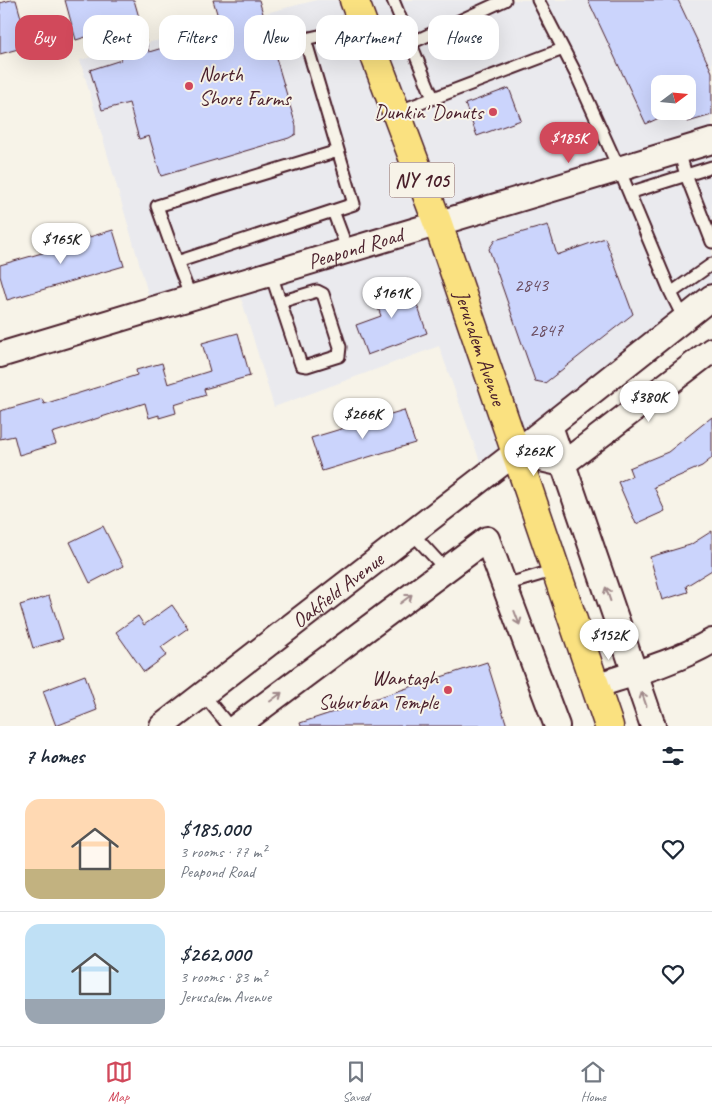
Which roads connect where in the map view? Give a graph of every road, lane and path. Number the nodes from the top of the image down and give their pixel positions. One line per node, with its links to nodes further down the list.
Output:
1 (393, 0): 5 (lane)
2 (505, 0): 6 (lane)
3 (538, 0): 7 (lane)
4 (359, 7): 10 (main road, Jerusalem Avenue / NY 105); 12 (lane)
5 (399, 15)
6 (418, 39)
7 (563, 49): 9 (lane); 15 (lane)
8 (417, 60): 9 (lane)
9 (433, 98): 10 (lane)
10 (397, 112): 19 (main road, Jerusalem Avenue / NY 105)
11 (712, 141): 13 (street, Peapond Road)
12 (338, 151): 18 (lane); 22 (lane)
13 (679, 151): 15 (street, Peapond Road); 16 (lane)
14 (712, 167): 16 (lane)
15 (619, 169): 17 (lane); 19 (street, Peapond Road)
16 (686, 175): 17 (lane); 20 (lane)
17 (629, 194): 25 (lane)
18 (333, 211): 21 (lane); 22 (lane)
19 (438, 224): 21 (street, Peapond Road); 33 (main road, Jerusalem Avenue / NY 105)
20 (712, 242)
21 (348, 251): 24 (street, Peapond Road)
22 (177, 262): 27 (lane)
23 (712, 264): 25 (lane)
24 (271, 274): 27 (street, Peapond Road); 28 (lane)
25 (670, 293): 29 (lane)
26 (712, 297): 29 (street, Oakfield Avenue)
27 (191, 298): 31 (street, Peapond Road)
28 (280, 302): 28 (lane)
29 (684, 320): 32 (street, Oakfield Avenue)
30 (712, 350): 34 (street)
31 (0, 356)
32 (550, 426): 33 (street, Oakfield Avenue); 34 (street)
33 (515, 453): 34 (street); 35 (street, Oakfield Avenue); 37 (main road, Jerusalem Avenue / NY 105)
34 (563, 464): 40 (street, one-way to 34)
35 (412, 533): 36 (lane); 42 (street, Oakfield Avenue)
36 (446, 570): 38 (street); 45 (street, one-way to 36)
37 (555, 570): 38 (lane); 41 (main road, Jerusalem Avenue / NY 105)
38 (505, 585): 46 (street, one-way to 46)
39 (712, 641): 40 (street)
40 (635, 673): 41 (street); 48 (street, one-way to 40)
41 (595, 686): 47 (main road, Jerusalem Avenue / NY 105)
42 (203, 694): 43 (street, Oakfield Avenue); 44 (lane)
43 (162, 726)
44 (229, 726)
45 (237, 726)
46 (557, 726)
47 (609, 726)
48 (653, 726)

